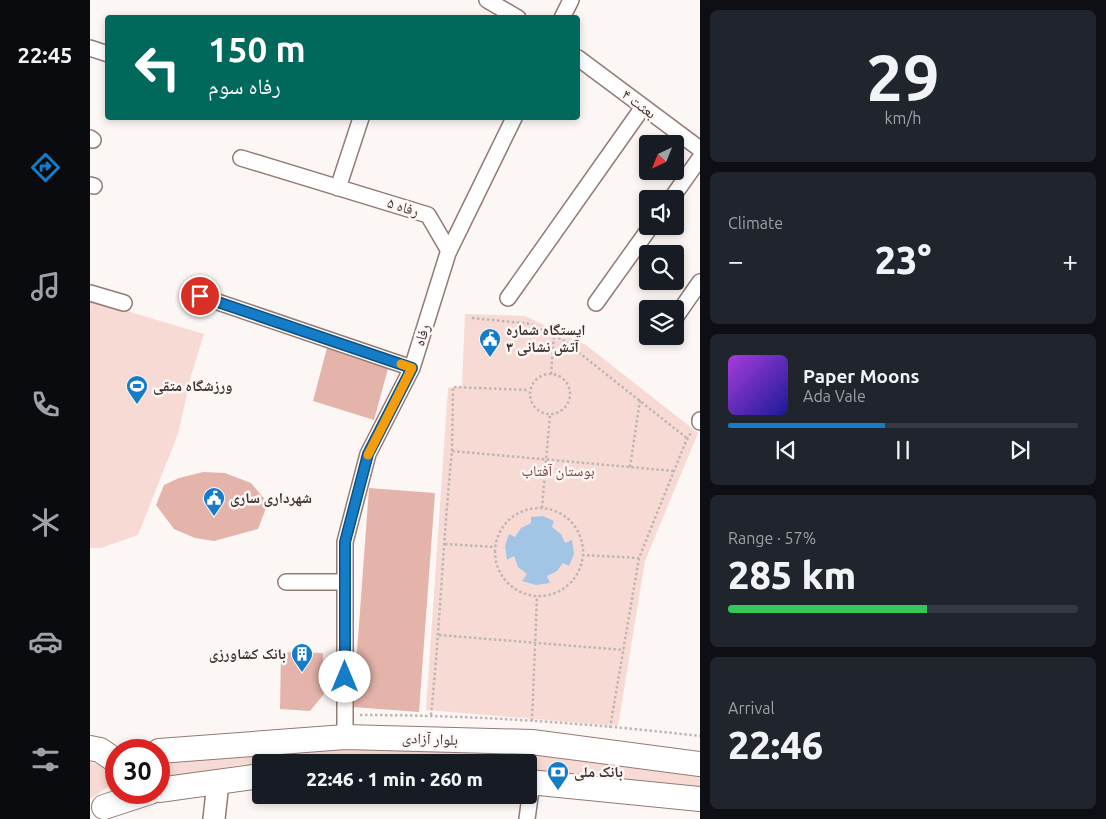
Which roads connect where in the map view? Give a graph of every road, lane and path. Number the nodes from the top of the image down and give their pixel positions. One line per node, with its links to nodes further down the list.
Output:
1 (487, 0): 3 (street)
2 (571, 0): 4 (street)
3 (513, 15)
4 (564, 15)
5 (90, 48): 6 (street)
6 (105, 53)
7 (580, 60): 8 (street, بعثت ۴)
8 (643, 107): 11 (street, بعثت ۴); 21 (street)
9 (360, 120): 14 (street)
10 (513, 120): 17 (street, رفاه)
11 (700, 149)
12 (241, 158): 14 (street, رفاه ۵)
13 (700, 158): 15 (street)
14 (338, 188): 17 (street, رفاه ۵)
15 (677, 190)
16 (645, 235): 23 (street)
17 (449, 251): 27 (street, رفاه)
18 (700, 282): 24 (street)
19 (90, 293): 22 (street)
20 (200, 296): 27 (street)
21 (508, 298)
22 (124, 303)
23 (596, 303)
24 (684, 305)
25 (472, 318): 26 (path)
26 (554, 335): 28 (path); 30 (path)
27 (412, 368): 44 (street, رفاه)
28 (551, 374): 29 (path); 31 (path)
29 (529, 390): 31 (path); 34 (path)
30 (640, 400): 33 (path); 36 (path)
31 (550, 414): 35 (path)
32 (700, 421): 33 (path)
33 (688, 439): 37 (path)
34 (452, 451): 35 (path); 39 (path)
35 (547, 459): 36 (path); 38 (path)
36 (630, 467): 37 (path)
37 (674, 471): 42 (path)
38 (542, 508): 40 (path); 41 (path)
39 (445, 544): 40 (path); 46 (path)
40 (494, 547): 45 (path)
41 (582, 555): 42 (path); 45 (path)
42 (639, 558): 48 (path)
43 (286, 582): 44 (street)
44 (345, 582): 51 (street, رفاه)
45 (537, 596): 47 (path)
46 (439, 635): 47 (path); 49 (path)
47 (535, 643): 48 (path); 52 (path)
48 (624, 650): 50 (path)
49 (431, 715)
50 (610, 728)
51 (345, 737): 52 (main road, بلوار آزادی); 53 (main road, بلوار آزادی)
52 (532, 742): 54 (main road, بلوار آزادی)
53 (170, 750)
54 (700, 764)
55 (252, 775): 58 (main road)
56 (252, 777): 57 (main road)
57 (218, 782): 60 (main road); 63 (main road)
58 (170, 783)
59 (537, 783): 61 (main road)
60 (170, 789)
61 (700, 799)
62 (528, 804): 64 (street)
63 (214, 819)
64 (527, 819)

